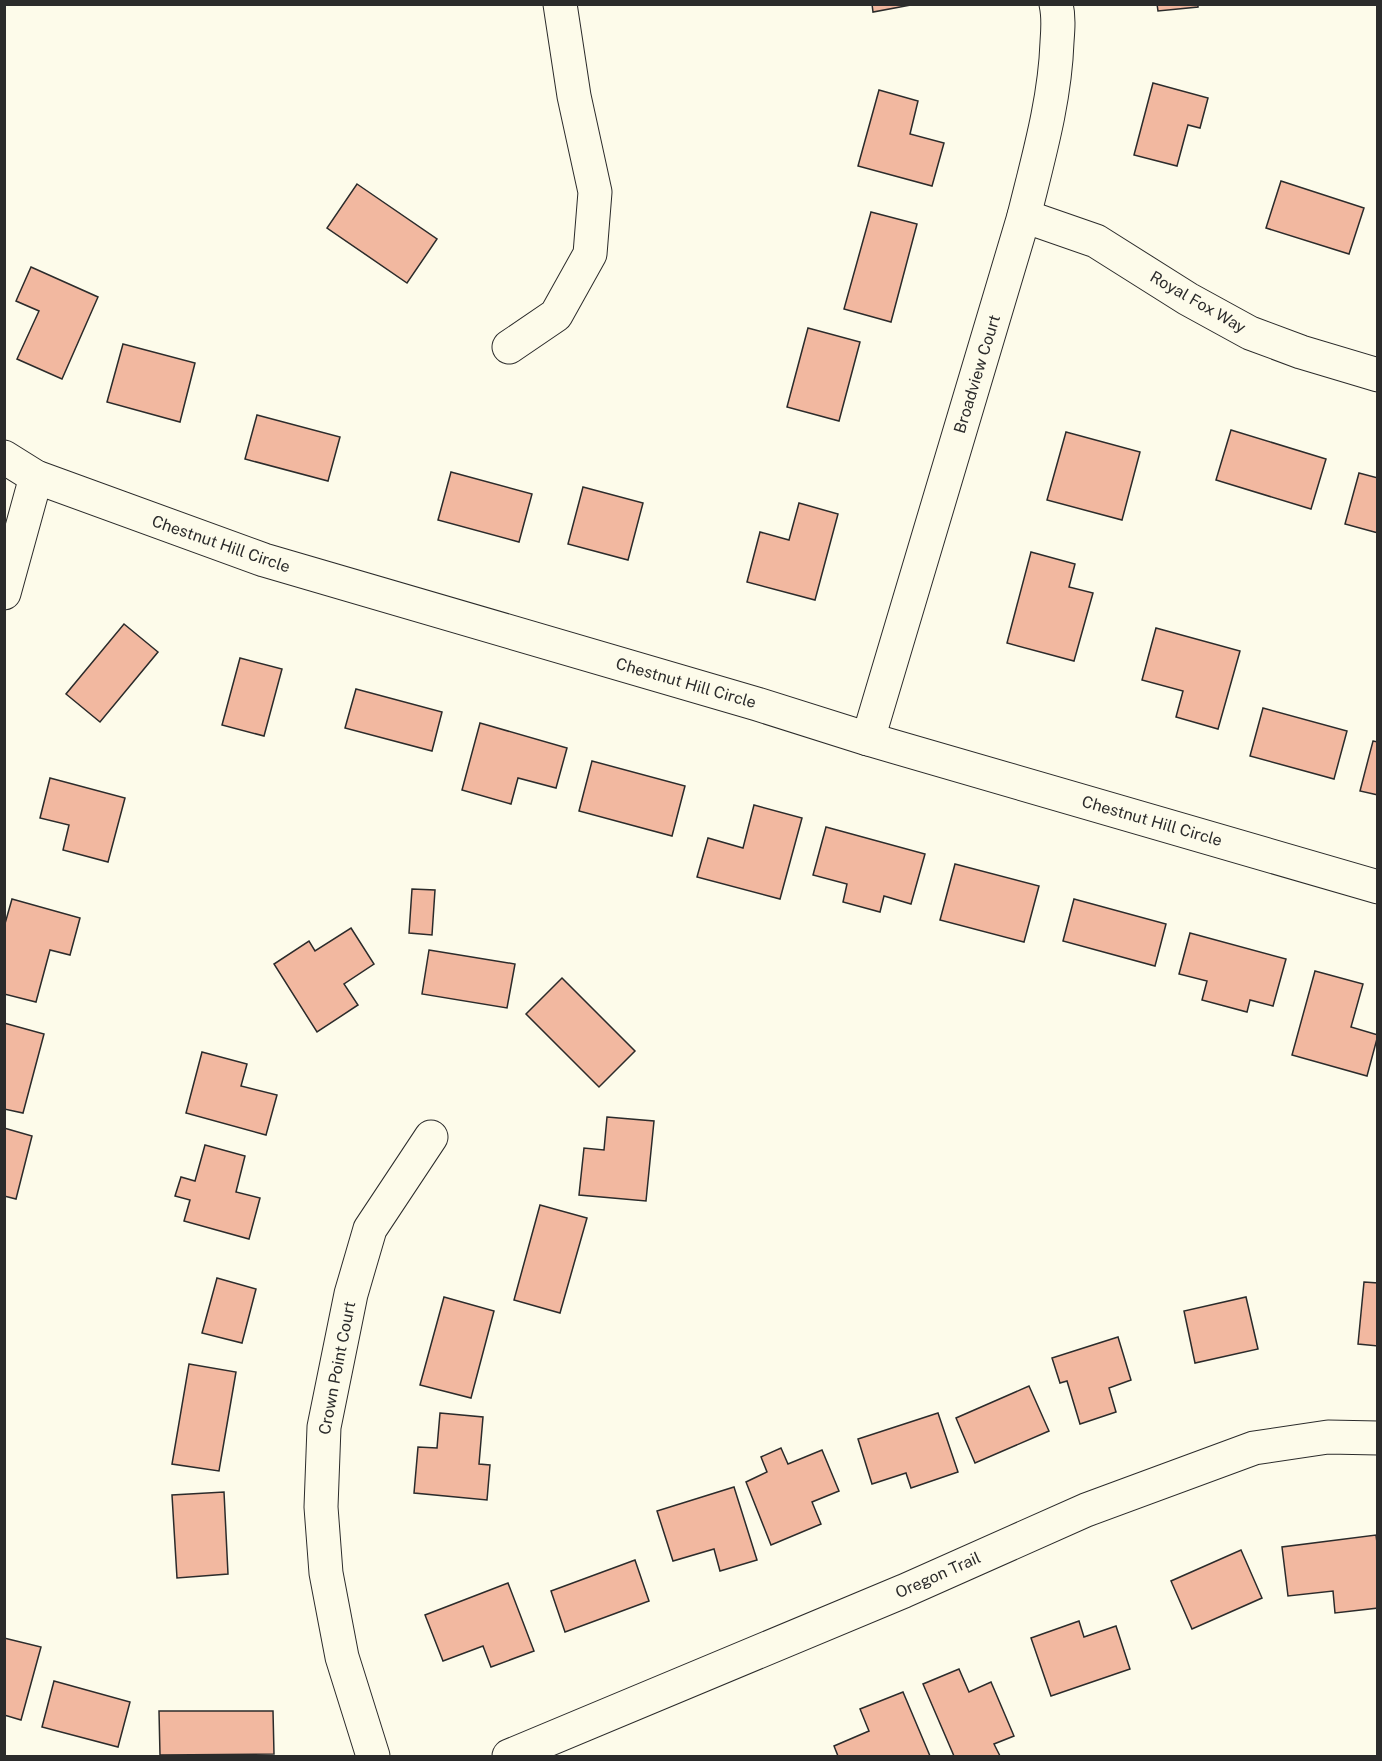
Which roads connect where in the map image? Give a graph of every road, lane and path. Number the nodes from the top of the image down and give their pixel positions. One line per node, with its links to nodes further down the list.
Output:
1 (560, 4): 4 (street)
2 (1056, 4): 3 (street, Broadview Court)
3 (1024, 216): 5 (street, Royal Fox Way); 9 (street, Broadview Court)
4 (508, 347)
5 (1377, 375)
6 (4, 457): 7 (street, Chestnut Hill Circle)
7 (36, 477): 8 (street); 9 (street, Chestnut Hill Circle)
8 (4, 592)
9 (868, 739): 10 (street, Chestnut Hill Circle)
10 (1377, 887)
11 (431, 1137): 13 (street, Crown Point Court)
12 (1377, 1438): 14 (street, Oregon Trail)
13 (373, 1756)
14 (509, 1756)

